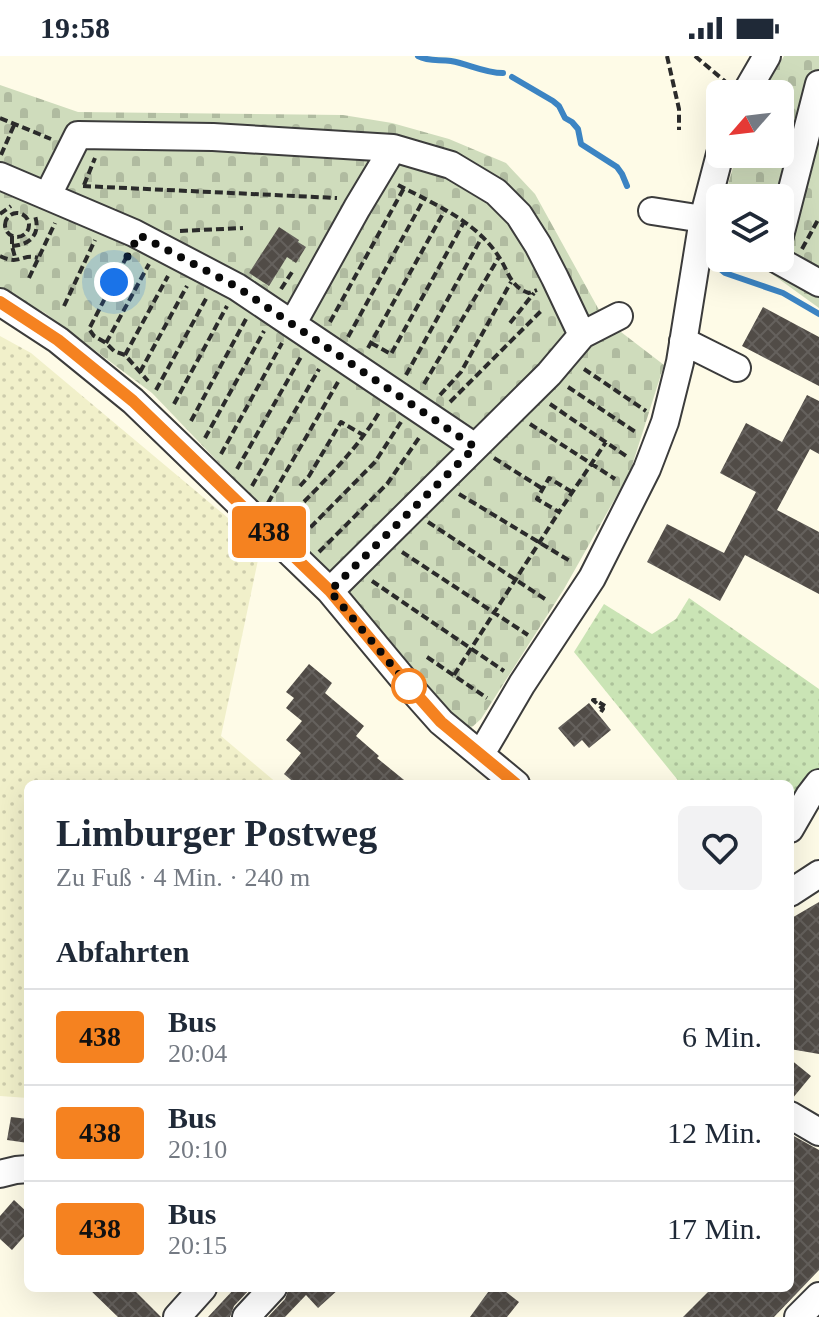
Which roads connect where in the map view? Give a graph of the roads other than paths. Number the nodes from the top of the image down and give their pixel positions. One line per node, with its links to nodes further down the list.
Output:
1 (767, 56): 2 (street)
2 (747, 80)
3 (819, 84): 6 (street)
4 (393, 148): 7 (street); 14 (street); 16 (street)
5 (0, 176): 7 (street)
6 (793, 184)
7 (55, 204): 14 (street)
8 (652, 211): 9 (street)
9 (706, 223)
10 (706, 248): 17 (street)
11 (794, 270): 12 (street)
12 (819, 283)
13 (0, 302): 20 (street)
14 (259, 303): 19 (street)
15 (619, 316): 16 (street)
16 (582, 335): 19 (street)
17 (683, 341): 18 (street); 21 (street)
18 (737, 368)
19 (475, 447): 20 (street)
20 (330, 591): 21 (street)
21 (481, 754): 22 (street)
22 (511, 780)
23 (819, 783): 24 (street)
24 (794, 822)
25 (819, 874): 26 (street)
26 (794, 890)
27 (794, 1117): 28 (street)
28 (819, 1132)
29 (24, 1169): 30 (street)
30 (0, 1174)
31 (200, 1292): 34 (street)
32 (269, 1292): 35 (street)
33 (819, 1296): 36 (street)
34 (185, 1314)
35 (246, 1317)
36 (798, 1317)

